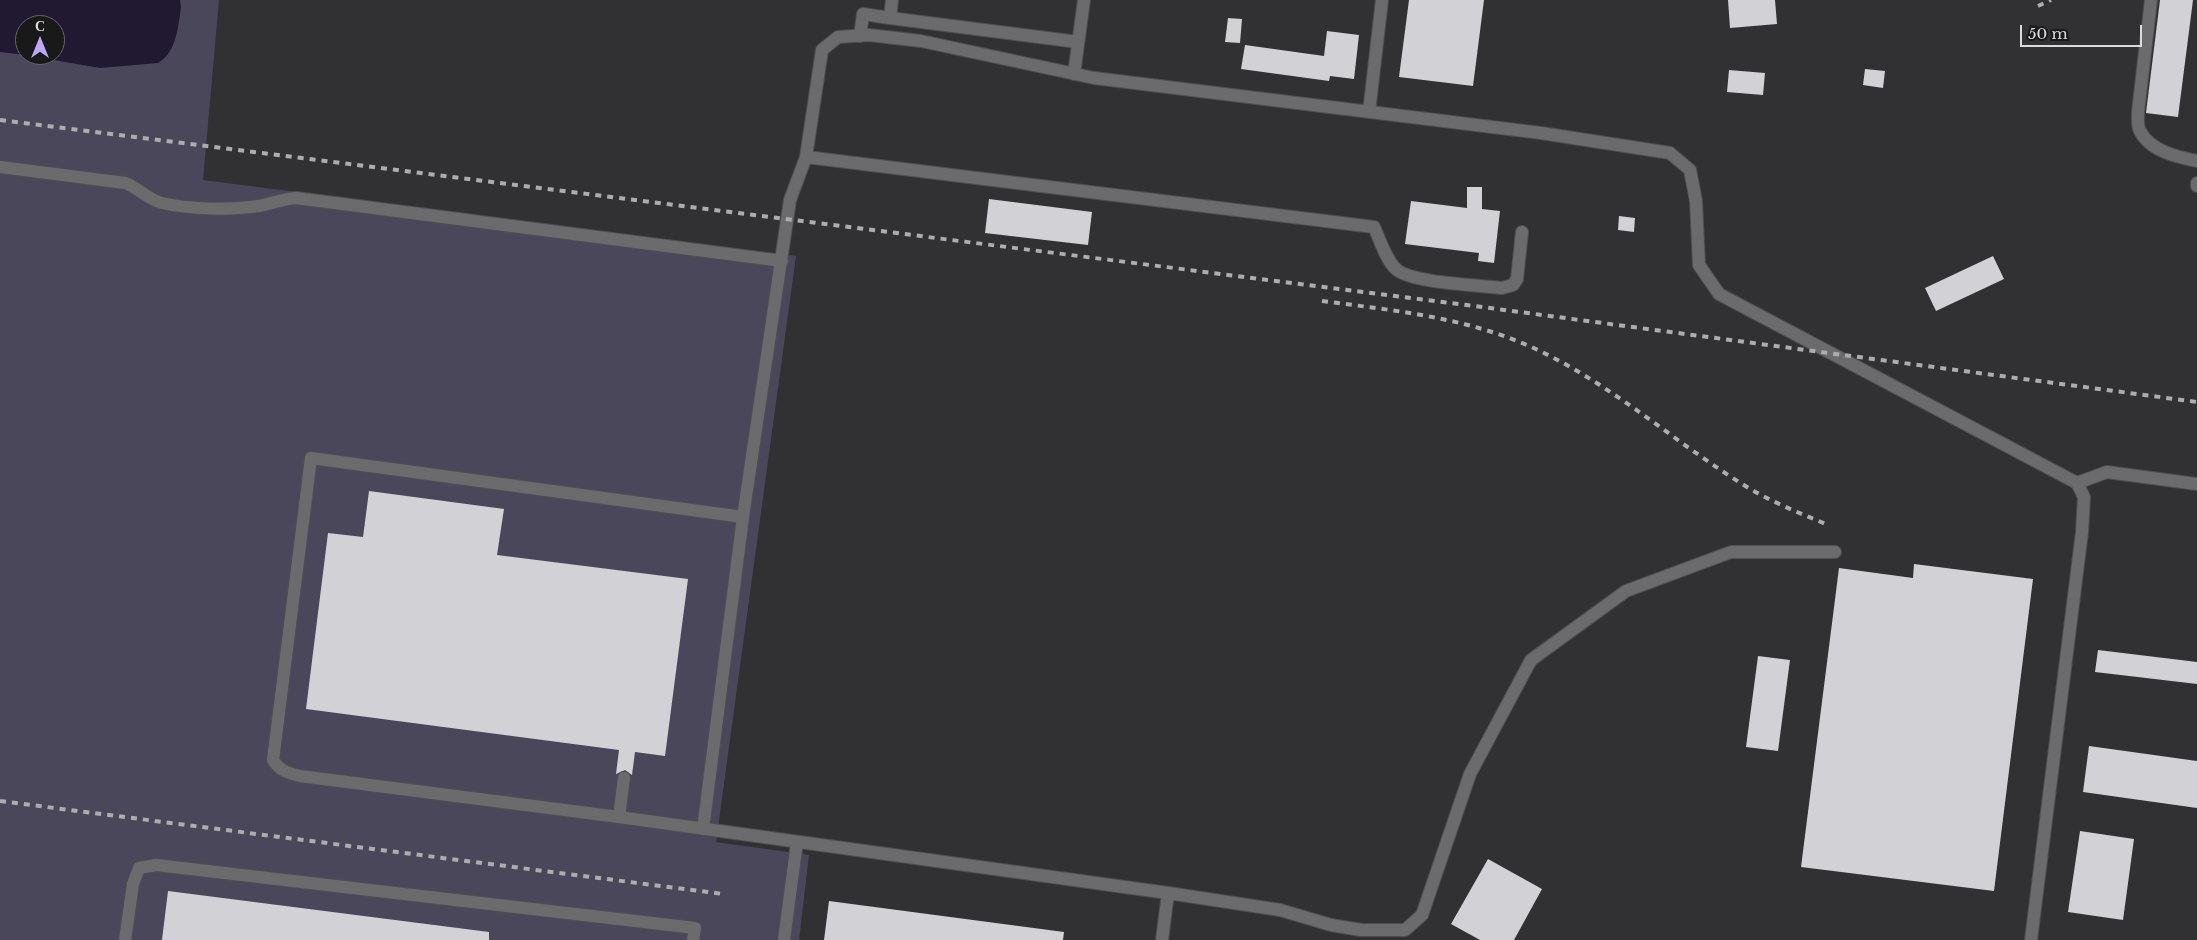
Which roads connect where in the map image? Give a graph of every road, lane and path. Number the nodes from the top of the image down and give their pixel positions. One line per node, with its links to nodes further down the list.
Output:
1 (892, 0): 5 (lane)
2 (1084, 0): 7 (lane)
3 (1382, 0): 9 (lane)
4 (2150, 0): 11 (lane)
5 (890, 18): 6 (lane); 7 (lane)
6 (860, 36): 8 (lane); 10 (lane)
7 (1078, 42): 8 (lane)
8 (1074, 74): 9 (lane)
9 (1368, 112): 15 (lane)
10 (806, 157): 13 (lane); 14 (lane)
11 (2197, 161)
12 (0, 167): 14 (lane)
13 (1522, 232)
14 (782, 261): 17 (lane)
15 (2077, 483): 16 (lane); 28 (lane)
16 (2197, 484)
17 (742, 517): 20 (lane); 21 (lane)
18 (1835, 552): 23 (lane)
19 (624, 778): 20 (lane)
20 (619, 817): 21 (lane)
21 (703, 829): 22 (lane)
22 (797, 842): 23 (lane); 26 (lane)
23 (1168, 894): 27 (lane)
24 (125, 940): 25 (lane)
25 (693, 940)
26 (784, 940)
27 (1162, 940)
28 (2031, 940)

